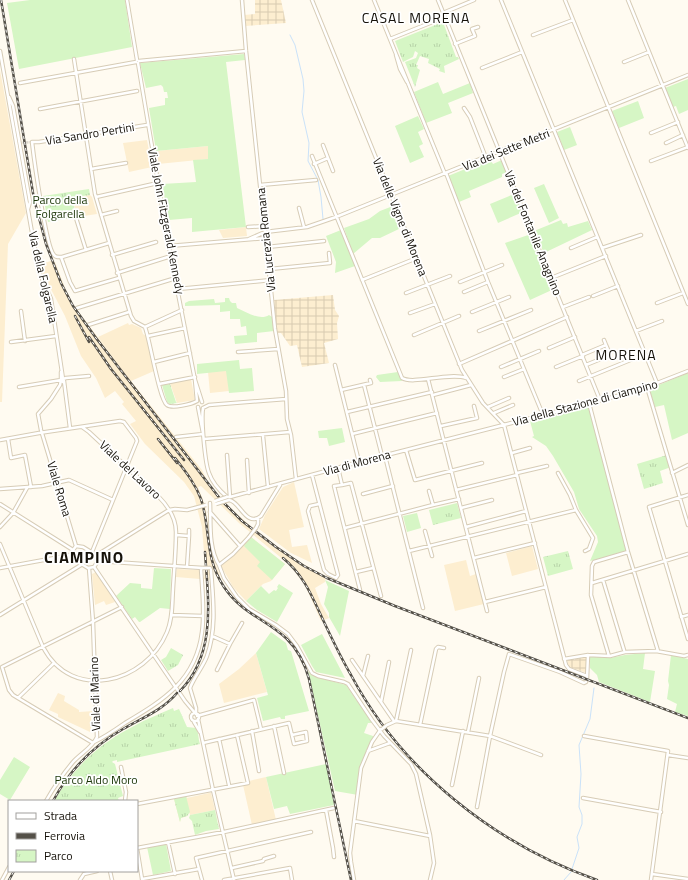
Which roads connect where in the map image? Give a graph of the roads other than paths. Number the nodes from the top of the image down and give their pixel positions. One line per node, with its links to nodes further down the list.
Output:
1 (127, 0): 22 (street, Viale John Fitzgerald Kennedy)
2 (242, 0): 18 (street, Via Lucrezia Romana)
3 (312, 0): 56 (street, Via delle Vigne di Morena)
4 (374, 0): 15 (street)
5 (438, 0): 10 (street, Via del Fontanile Anagnino)
6 (474, 0): 10 (street)
7 (501, 0): 19 (street)
8 (565, 0): 12 (street)
9 (628, 0): 20 (street)
10 (443, 13): 11 (street, Via del Fontanile Anagnino)
11 (444, 17): 15 (street); 16 (street, Via del Fontanile Anagnino)
12 (573, 20): 14 (street); 32 (street)
13 (478, 27): 16 (street)
14 (533, 35)
15 (390, 39): 52 (street)
16 (456, 44): 43 (street, Via del Fontanile Anagnino)
17 (0, 51): 128 (street, Via della Folgarella)
18 (246, 52): 22 (street); 55 (street, Via Lucrezia Romana)
19 (522, 52): 24 (street); 36 (street)
20 (649, 52): 23 (street); 28 (street)
21 (74, 59): 25 (street)
22 (137, 61): 25 (street); 35 (street, Viale John Fitzgerald Kennedy)
23 (624, 62)
24 (482, 68)
25 (77, 74): 27 (street); 30 (street)
26 (688, 76): 28 (street, Via dei Sette Metri)
27 (20, 84)
28 (663, 85): 32 (street, Via dei Sette Metri); 34 (street)
29 (137, 91): 30 (street)
30 (81, 101): 33 (street); 38 (street)
31 (464, 108): 46 (street)
32 (609, 108): 36 (street, Via dei Sette Metri); 102 (street)
33 (40, 109)
34 (678, 122): 37 (street); 39 (street)
35 (147, 124): 38 (street, Via Sandro Pertini); 54 (street, Viale John Fitzgerald Kennedy)
36 (554, 130): 43 (street, Via dei Sette Metri); 68 (street)
37 (651, 133)
38 (86, 135): 50 (street); 83 (street, Via Sandro Pertini)
39 (683, 135): 40 (street); 42 (street)
40 (666, 143)
41 (323, 145): 45 (street)
42 (688, 147): 47 (street)
43 (500, 152): 46 (street, Via dei Sette Metri); 92 (street, Via del Fontanile Anagnino)
44 (312, 156): 49 (street)
45 (328, 158): 49 (street); 51 (street)
46 (486, 158): 52 (street, Via dei Sette Metri)
47 (651, 161)
48 (126, 163): 50 (street)
49 (314, 164): 62 (street)
50 (91, 169): 57 (street)
51 (333, 171)
52 (445, 174): 56 (street, Via dei Sette Metri); 87 (street)
53 (316, 180): 55 (street)
54 (158, 183): 57 (street); 74 (street, Viale John Fitzgerald Kennedy)
55 (260, 185): 63 (street, Via Lucrezia Romana)
56 (391, 195): 62 (street, Via dei Sette Metri); 84 (street, Via delle Vigne di Morena)
57 (96, 197): 61 (street)
58 (299, 208): 65 (street)
59 (117, 211): 61 (street)
60 (74, 214): 78 (street)
61 (101, 215): 73 (street)
62 (336, 217): 65 (street, Via dei Sette Metri); 94 (street)
63 (265, 226): 64 (street); 66 (street, Via Lucrezia Romana)
64 (248, 227)
65 (304, 228): 66 (street, Via dei Sette Metri)
66 (265, 232): 69 (street, Via Lucrezia Romana); 70 (street, Via dei Sette Metri)
67 (641, 235): 77 (street)
68 (597, 236): 76 (street); 77 (street)
69 (266, 238): 70 (street); 75 (street, Via Lucrezia Romana)
70 (249, 239): 74 (street)
71 (324, 241): 75 (street)
72 (156, 242): 80 (street)
73 (109, 243): 78 (street); 80 (street)
74 (169, 246): 81 (street, Viale John Fitzgerald Kennedy)
75 (267, 247): 86 (street, Via Lucrezia Romana)
76 (571, 248)
77 (602, 248): 82 (street)
78 (86, 250): 83 (street)
79 (329, 253): 86 (street)
80 (112, 255): 88 (street)
81 (171, 256): 88 (street); 91 (street, Viale John Fitzgerald Kennedy)
82 (606, 256): 92 (street); 98 (street)
83 (61, 257): 90 (street)
84 (417, 258): 94 (street); 97 (street, Via delle Vigne di Morena)
85 (502, 265): 87 (street)
86 (270, 269): 93 (street, Via Lucrezia Romana)
87 (485, 272): 95 (street); 96 (street)
88 (117, 273): 90 (street)
89 (450, 276): 97 (street)
90 (119, 278): 103 (street)
91 (176, 278): 99 (street, Viale John Fitzgerald Kennedy); 103 (street)
92 (551, 278): 109 (street, Via del Fontanile Anagnino)
93 (271, 280): 99 (street); 136 (street, Via Lucrezia Romana)
94 (362, 280): 157 (street)
95 (460, 282)
96 (488, 282): 100 (street); 105 (street)
97 (427, 284): 101 (street); 107 (street, Via delle Vigne di Morena)
98 (618, 286): 109 (street); 126 (street)
99 (178, 289): 111 (street, Viale John Fitzgerald Kennedy)
100 (464, 292)
101 (406, 293)
102 (683, 293): 106 (street); 108 (street)
103 (124, 294): 110 (street); 114 (street)
104 (509, 297): 105 (street)
105 (496, 302): 115 (street); 119 (street)
106 (657, 303)
107 (435, 304): 116 (street); 121 (street, Via delle Vigne di Morena)
108 (688, 304)
109 (563, 307): 118 (street, Via del Fontanile Anagnino)
110 (77, 308)
111 (182, 310): 123 (street); 124 (street, Viale John Fitzgerald Kennedy)
112 (531, 310): 119 (street)
113 (21, 311): 132 (street)
114 (130, 312): 122 (street); 123 (street)
115 (472, 312)
116 (410, 313)
117 (459, 316): 121 (street)
118 (567, 317): 130 (street, Via del Fontanile Anagnino); 133 (street)
119 (504, 321): 125 (street); 133 (street)
120 (662, 321): 126 (street)
121 (443, 323): 127 (street); 145 (street, Via delle Vigne di Morena)
122 (88, 325)
123 (145, 326): 129 (street)
124 (185, 328): 129 (street); 140 (street, Viale John Fitzgerald Kennedy)
125 (479, 331)
126 (636, 331): 141 (street)
127 (414, 335)
128 (56, 336): 132 (street); 158 (street, Via della Folgarella)
129 (148, 336): 144 (street)
130 (575, 337): 137 (street); 142 (street, Via del Fontanile Anagnino)
131 (604, 340): 135 (street)
132 (25, 341): 134 (street)
133 (513, 341): 143 (street); 145 (street)
134 (11, 342)
135 (606, 345): 142 (street); 147 (street)
136 (278, 348): 139 (street); 172 (street, Via Lucrezia Romana)
137 (549, 348)
138 (539, 351): 143 (street)
139 (238, 352)
140 (190, 353): 144 (street); 155 (street, Viale John Fitzgerald Kennedy)
141 (645, 354): 153 (street); 161 (street)
142 (582, 356): 147 (street, Via del Fontanile Anagnino); 149 (street)
143 (520, 359): 148 (street); 150 (street)
144 (154, 362): 162 (street)
145 (459, 364): 156 (street, Via delle Vigne di Morena)
146 (336, 365): 169 (street)
147 (586, 365): 153 (street, Via del Fontanile Anagnino)
148 (501, 367)
149 (556, 367)
150 (524, 369): 154 (street); 184 (street)
151 (688, 371): 161 (street, Via della Stazione di Ciampino)
152 (89, 376): 158 (street)
153 (591, 376): 160 (street); 173 (street, Via del Fontanile Anagnino)
154 (504, 377)
155 (195, 378): 162 (street); 175 (street, Viale John Fitzgerald Kennedy); 177 (street, Viale John Fitzgerald Kennedy)
156 (466, 378): 157 (street); 166 (street, Via delle Vigne di Morena)
157 (428, 379): 170 (street)
158 (62, 380): 163 (street); 164 (street); 167 (street)
159 (370, 380): 165 (street)
160 (579, 381)
161 (657, 383): 168 (street, Via della Stazione di Ciampino)
162 (159, 384): 175 (street)
163 (60, 385): 164 (street); 191 (street, Viale Roma)
164 (64, 385): 189 (street)
165 (364, 385): 169 (street); 179 (street)
166 (471, 385): 170 (street); 180 (street, Via delle Vigne di Morena)
167 (19, 387)
168 (647, 387): 173 (street, Via della Stazione di Ciampino); 216 (street)
169 (342, 390): 181 (street)
170 (432, 393): 179 (street); 182 (street)
171 (509, 398): 180 (street)
172 (286, 399): 177 (street); 193 (street, Via Lucrezia Romana)
173 (600, 400): 174 (street, Via della Stazione di Ciampino)
174 (589, 403): 184 (street, Via della Stazione di Ciampino); 272 (street)
175 (197, 404): 177 (street); 177 (street); 194 (street, Viale John Fitzgerald Kennedy)
176 (513, 405): 183 (street)
177 (203, 406): 194 (street, Viale John Fitzgerald Kennedy)
178 (474, 406): 187 (street)
179 (370, 407): 181 (street); 190 (street)
180 (487, 407): 183 (street, Via delle Vigne di Morena)
181 (347, 412): 195 (street)
182 (437, 413): 187 (street); 190 (street)
183 (494, 413): 185 (street, Via delle Vigne di Morena)
184 (543, 415): 185 (street, Via della Stazione di Ciampino)
185 (504, 425): 201 (street, Via di Morena); 204 (street)
186 (90, 426): 188 (street); 192 (street); 211 (street)
187 (441, 426): 201 (street)
188 (82, 427): 189 (street); 192 (street, Viale del Lavoro)
189 (70, 428): 191 (street)
190 (375, 429): 195 (street); 206 (street)
191 (42, 432): 197 (street); 220 (street, Viale Roma)
192 (89, 432): 211 (street, Viale del Lavoro)
193 (290, 432): 199 (street); 219 (street, Via Lucrezia Romana)
194 (203, 434): 198 (street); 199 (street, Viale John Fitzgerald Kennedy)
195 (352, 434): 208 (street)
196 (263, 436): 225 (street)
197 (8, 438): 200 (street); 224 (street)
198 (176, 438)
199 (204, 438): 235 (street, Viale John Fitzgerald Kennedy)
200 (0, 440)
201 (444, 440): 203 (street, Via di Morena); 214 (street)
202 (530, 448): 204 (street)
203 (406, 450): 206 (street, Via di Morena); 214 (street)
204 (512, 453): 217 (street)
205 (226, 455): 235 (street)
206 (384, 456): 208 (street, Via di Morena); 223 (street)
207 (247, 460): 229 (street)
208 (359, 462): 213 (street, Via di Morena)
209 (482, 463): 214 (street)
210 (688, 465): 216 (street)
211 (126, 467): 237 (street); 245 (street, Viale del Lavoro)
212 (547, 467): 217 (street)
213 (338, 468): 218 (street, Via di Morena); 222 (street)
214 (452, 470): 227 (street)
215 (558, 473): 246 (street)
216 (672, 473): 234 (street)
217 (517, 474): 227 (street); 247 (street)
218 (312, 475): 219 (street, Via di Morena); 241 (street)
219 (296, 479): 221 (street, Via di Morena)
220 (57, 482): 224 (street); 237 (street); 265 (street, Viale Roma)
221 (282, 483): 225 (street, Via di Morena); 230 (street)
222 (342, 484): 253 (street); 257 (street)
223 (393, 486): 231 (street); 250 (street)
224 (29, 487): 226 (street); 249 (street)
225 (269, 487): 229 (street, Via di Morena); 230 (street)
226 (0, 489)
227 (456, 490): 236 (street)
228 (429, 491): 243 (street)
229 (249, 493): 232 (street, Via di Morena)
230 (275, 493): 251 (street)
231 (363, 494)
232 (242, 495): 235 (street, Via di Morena); 242 (street)
233 (688, 495): 234 (street)
234 (680, 497): 254 (street); 279 (street)
235 (229, 498): 239 (street, Via di Morena, bridge); 242 (street, Viale John Fitzgerald Kennedy)
236 (459, 499): 243 (street); 244 (street)
237 (113, 500): 271 (street)
238 (492, 500): 244 (street)
239 (210, 503): 245 (street, Via di Morena, bridge); 248 (street)
240 (0, 504): 249 (street)
241 (319, 504): 241 (street)
242 (236, 505): 251 (street, Viale John Fitzgerald Kennedy)
243 (433, 506): 250 (street)
244 (461, 508): 256 (street)
245 (169, 510): 260 (street); 275 (street)
246 (576, 510): 252 (street); 270 (street)
247 (526, 511): 252 (street); 256 (street)
248 (210, 512): 266 (street); 281 (street)
249 (13, 513): 255 (street); 268 (street)
250 (400, 514): 253 (street); 269 (street)
251 (258, 518): 266 (street, bridge)
252 (529, 521): 262 (street); 263 (street)
253 (362, 524): 257 (street); 289 (street)
254 (688, 526)
255 (0, 527)
256 (466, 527): 262 (street)
257 (345, 528): 291 (street)
258 (189, 530): 261 (street)
259 (426, 532): 267 (street)
260 (176, 535): 261 (street); 283 (street)
261 (189, 536): 285 (street)
262 (468, 537): 267 (street); 277 (street)
263 (535, 543): 277 (street); 294 (street)
264 (0, 544): 282 (street)
265 (76, 546): 268 (street); 271 (street)
266 (240, 546): 281 (street)
267 (429, 546): 269 (street); 276 (street)
268 (73, 550): 274 (street)
269 (409, 551): 300 (street)
270 (585, 551)
271 (92, 552): 275 (street)
272 (628, 552): 290 (street); 293 (street)
273 (688, 554): 279 (street)
274 (71, 555): 280 (street); 282 (street)
275 (97, 555): 278 (street)
276 (432, 556)
277 (474, 558): 298 (street)
278 (98, 560): 283 (street); 284 (street)
279 (664, 561): 290 (street); 306 (street)
280 (81, 565): 287 (street); 297 (street)
281 (219, 565): 343 (street)
282 (9, 566): 286 (street); 297 (street)
283 (174, 566): 285 (street); 303 (street)
284 (94, 567): 287 (street); 299 (street)
285 (187, 567): 288 (street)
286 (0, 568)
287 (89, 568): 307 (street, Viale di Marino)
288 (202, 568): 305 (street); 309 (street, bridge)
289 (373, 568): 291 (street); 296 (street)
290 (634, 570): 292 (street); 316 (street)
291 (356, 572): 295 (street)
292 (603, 580): 293 (street); 315 (street)
293 (591, 583): 321 (street)
294 (546, 587): 298 (street); 322 (street)
295 (360, 590)
296 (381, 596)
297 (23, 601): 302 (street); 312 (street)
298 (485, 602): 301 (street)
299 (122, 607): 307 (street); 317 (street)
300 (423, 608)
301 (487, 611)
302 (0, 615)
303 (172, 615): 305 (street); 317 (street)
304 (688, 615): 306 (street)
305 (203, 616): 331 (street)
306 (681, 617): 310 (street)
307 (93, 622): 312 (street); 330 (street, Viale di Marino)
308 (242, 623): 311 (street)
309 (212, 636): 311 (street); 335 (street)
310 (688, 639)
311 (230, 644): 326 (street)
312 (43, 647): 325 (street); 332 (street)
313 (444, 648): 340 (street)
314 (411, 650): 338 (street)
315 (624, 650)
316 (658, 651): 319 (street); 321 (street)
317 (153, 654): 330 (street); 331 (street)
318 (588, 655): 321 (street); 322 (street); 329 (street)
319 (688, 655)
320 (368, 656): 327 (street)
321 (609, 656)
322 (564, 659): 329 (street)
323 (352, 660): 327 (street)
324 (389, 662): 334 (street)
325 (53, 664): 330 (street); 332 (street)
326 (217, 670)
327 (363, 677): 334 (street)
328 (479, 678): 346 (street)
329 (587, 679): 351 (street)
330 (95, 680): 356 (street, Viale di Marino)
331 (176, 688): 333 (street); 356 (street)
332 (18, 698): 356 (street)
333 (185, 701): 335 (street); 336 (street)
334 (380, 702): 338 (street)
335 (196, 714): 336 (street); 337 (street); 342 (street)
336 (191, 715): 339 (street)
337 (198, 720): 339 (street); 354 (street)
338 (395, 721): 340 (street); 343 (street, bridge)
339 (194, 722): 354 (street)
340 (420, 725): 345 (street)
341 (274, 726): 342 (street); 349 (street); 363 (street)
342 (261, 729): 344 (street)
343 (381, 729): 347 (street); 350 (street)
344 (252, 731): 348 (street); 362 (street)
345 (463, 731): 346 (street); 365 (street)
346 (468, 732): 351 (street)
347 (377, 734): 350 (street); 357 (street)
348 (237, 735): 353 (street); 366 (street)
349 (292, 735): 349 (street)
350 (384, 736): 355 (street)
351 (490, 736): 358 (street); 371 (street)
352 (584, 736): 359 (street)
353 (218, 739): 354 (street); 364 (street)
354 (203, 742): 366 (street)
355 (390, 742): 357 (street); 378 (street)
356 (93, 743): 368 (street, Viale di Marino)
357 (368, 751): 375 (street)
358 (541, 755)
359 (668, 755): 360 (street); 374 (street)
360 (688, 758)
361 (121, 766): 369 (street)
362 (259, 771)
363 (284, 773)
364 (229, 785)
365 (452, 785)
366 (213, 790): 370 (street); 376 (street)
367 (583, 798): 374 (street)
368 (47, 800)
369 (125, 800)
370 (138, 804)
371 (477, 807)
372 (334, 808): 373 (street)
373 (326, 810): 376 (street); 384 (street)
374 (660, 812): 390 (street)
375 (354, 820): 378 (street); 399 (street)
376 (224, 832): 379 (street); 381 (street)
377 (311, 832): 381 (street)
378 (430, 836): 400 (street)
379 (168, 842): 380 (street); 389 (street)
380 (138, 848)
381 (228, 851): 385 (street); 386 (street)
382 (138, 854): 395 (street)
383 (274, 856): 385 (street)
384 (334, 857)
385 (232, 868): 391 (street)
386 (199, 869): 389 (street); 396 (street)
387 (8, 870): 393 (street)
388 (93, 872): 394 (street)
389 (175, 874): 395 (street)
390 (652, 874): 392 (street); 401 (street)
391 (234, 879): 397 (street); 398 (street)
392 (688, 879)
393 (2, 880)
394 (80, 880)
395 (142, 880)
396 (202, 880)
397 (224, 880)
398 (292, 880)
399 (354, 880)
400 (430, 880)
401 (651, 880)

